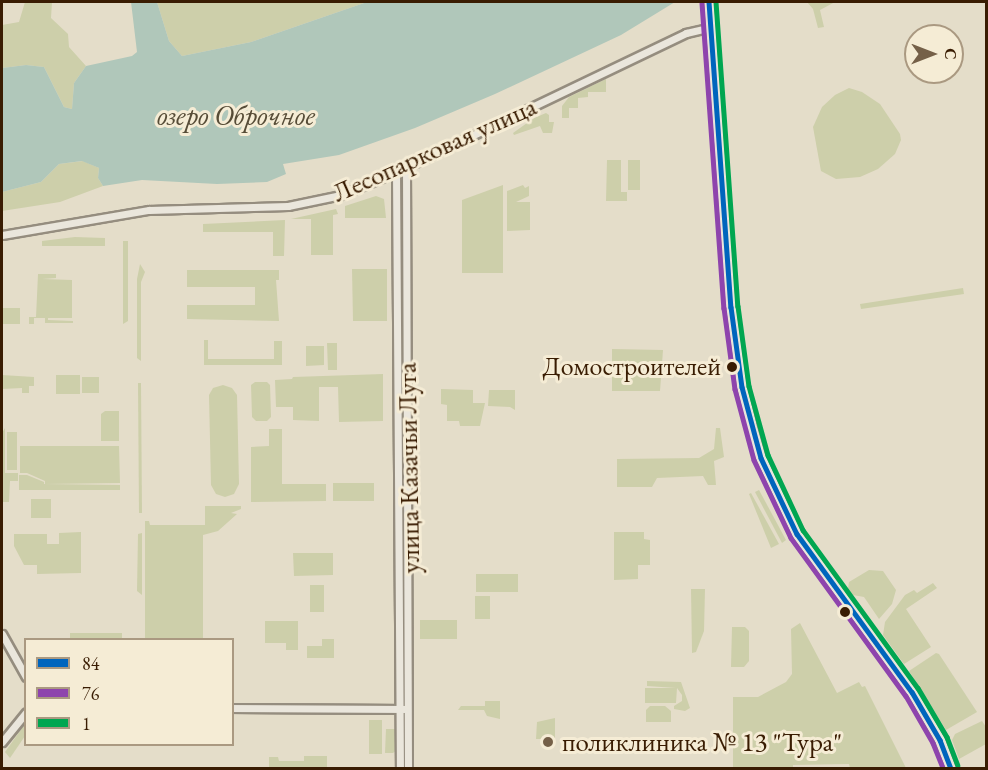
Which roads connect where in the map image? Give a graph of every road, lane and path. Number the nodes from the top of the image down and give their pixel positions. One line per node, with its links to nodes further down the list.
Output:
1 (709, 2): 2 (main road)
2 (711, 27): 3 (street, Лесопарковая улица); 15 (main road)
3 (406, 167): 4 (street, Лесопарковая улица); 10 (street, улица Казачьи Луга)
4 (396, 172): 5 (street, Лесопарковая улица); 9 (street, улица Казачьи Луга)
5 (2, 235)
6 (2, 634): 7 (street)
7 (24, 673)
8 (234, 708): 9 (street)
9 (400, 709): 10 (street); 13 (street, улица Казачьи Луга)
10 (409, 709): 14 (street, улица Казачьи Луга)
11 (24, 714): 12 (street)
12 (2, 742)
13 (400, 768)
14 (408, 768)
15 (951, 768)

